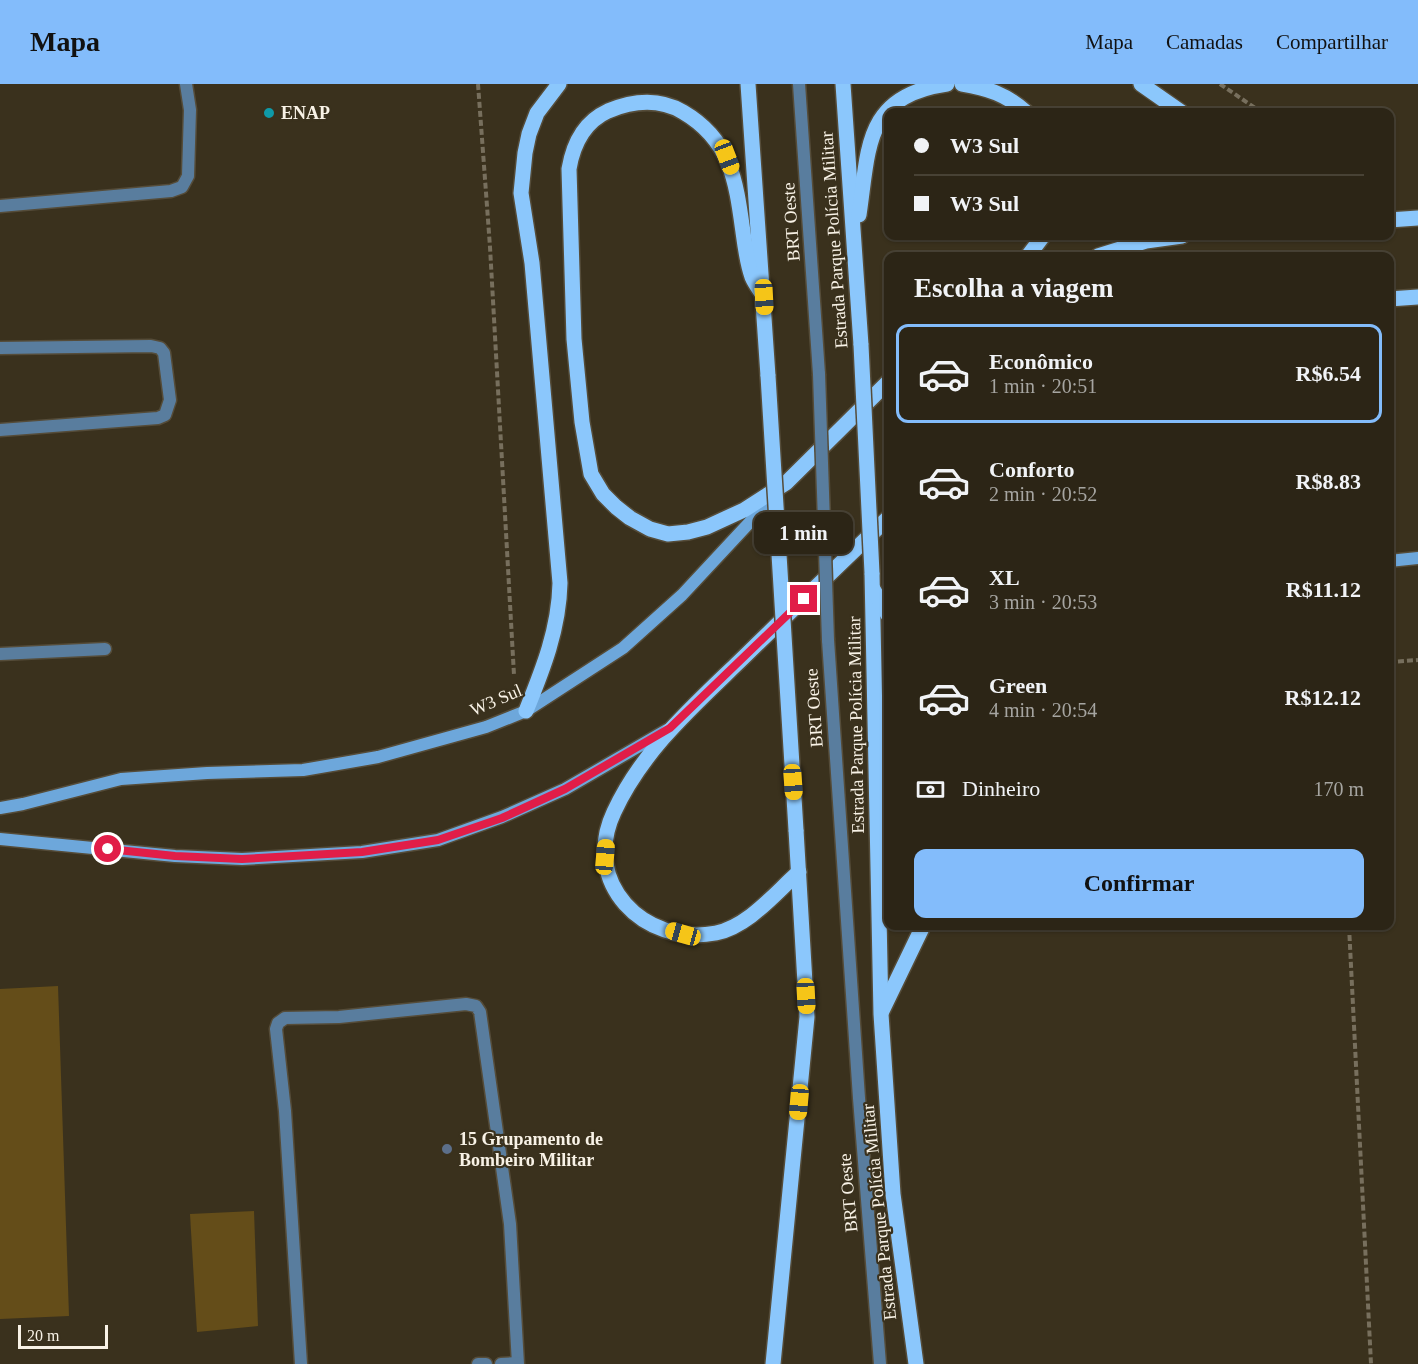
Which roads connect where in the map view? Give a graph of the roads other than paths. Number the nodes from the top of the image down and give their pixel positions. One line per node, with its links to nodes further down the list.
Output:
1 (186, 84): 13 (lane)
2 (559, 84): 34 (main road)
3 (748, 84): 20 (main road)
4 (799, 84): 47 (lane, BRT Oeste, bridge)
5 (843, 84): 18 (main road, Estrada Parque Polícia Militar)
6 (947, 84): 9 (main road)
7 (962, 84): 10 (main road)
8 (1141, 84): 11 (main road)
9 (890, 108)
10 (1021, 108)
11 (1175, 108)
12 (884, 115): 18 (main road)
13 (0, 206)
14 (1394, 215): 15 (main road)
15 (1413, 219): 16 (main road)
16 (1394, 220)
17 (1153, 240): 19 (main road)
18 (855, 248): 30 (main road, Estrada Parque Polícia Militar, bridge)
19 (1111, 252)
20 (764, 297): 26 (main road); 38 (main road, bridge)
21 (1418, 297): 22 (main road)
22 (1394, 299)
23 (0, 348): 25 (lane)
24 (884, 386): 26 (main road, W3 Sul)
25 (0, 430)
26 (786, 483): 34 (street, W3 Sul)
27 (884, 522): 35 (main road)
28 (1418, 558): 29 (street)
29 (1394, 560)
30 (873, 589): 31 (main road); 40 (main road, Estrada Parque Polícia Militar)
31 (884, 608)
32 (105, 649): 33 (lane)
33 (0, 654)
34 (521, 713): 36 (street, W3 Sul)
35 (670, 728): 37 (street); 38 (main road)
36 (0, 807)
37 (0, 839)
38 (799, 872): 42 (main road)
39 (921, 930): 40 (main road)
40 (881, 1014): 48 (main road, Estrada Parque Polícia Militar)
41 (517, 1363): 43 (lane); 46 (lane)
42 (773, 1363)
43 (301, 1364)
44 (478, 1364): 45 (lane)
45 (486, 1364)
46 (501, 1364)
47 (880, 1364)
48 (916, 1364)

